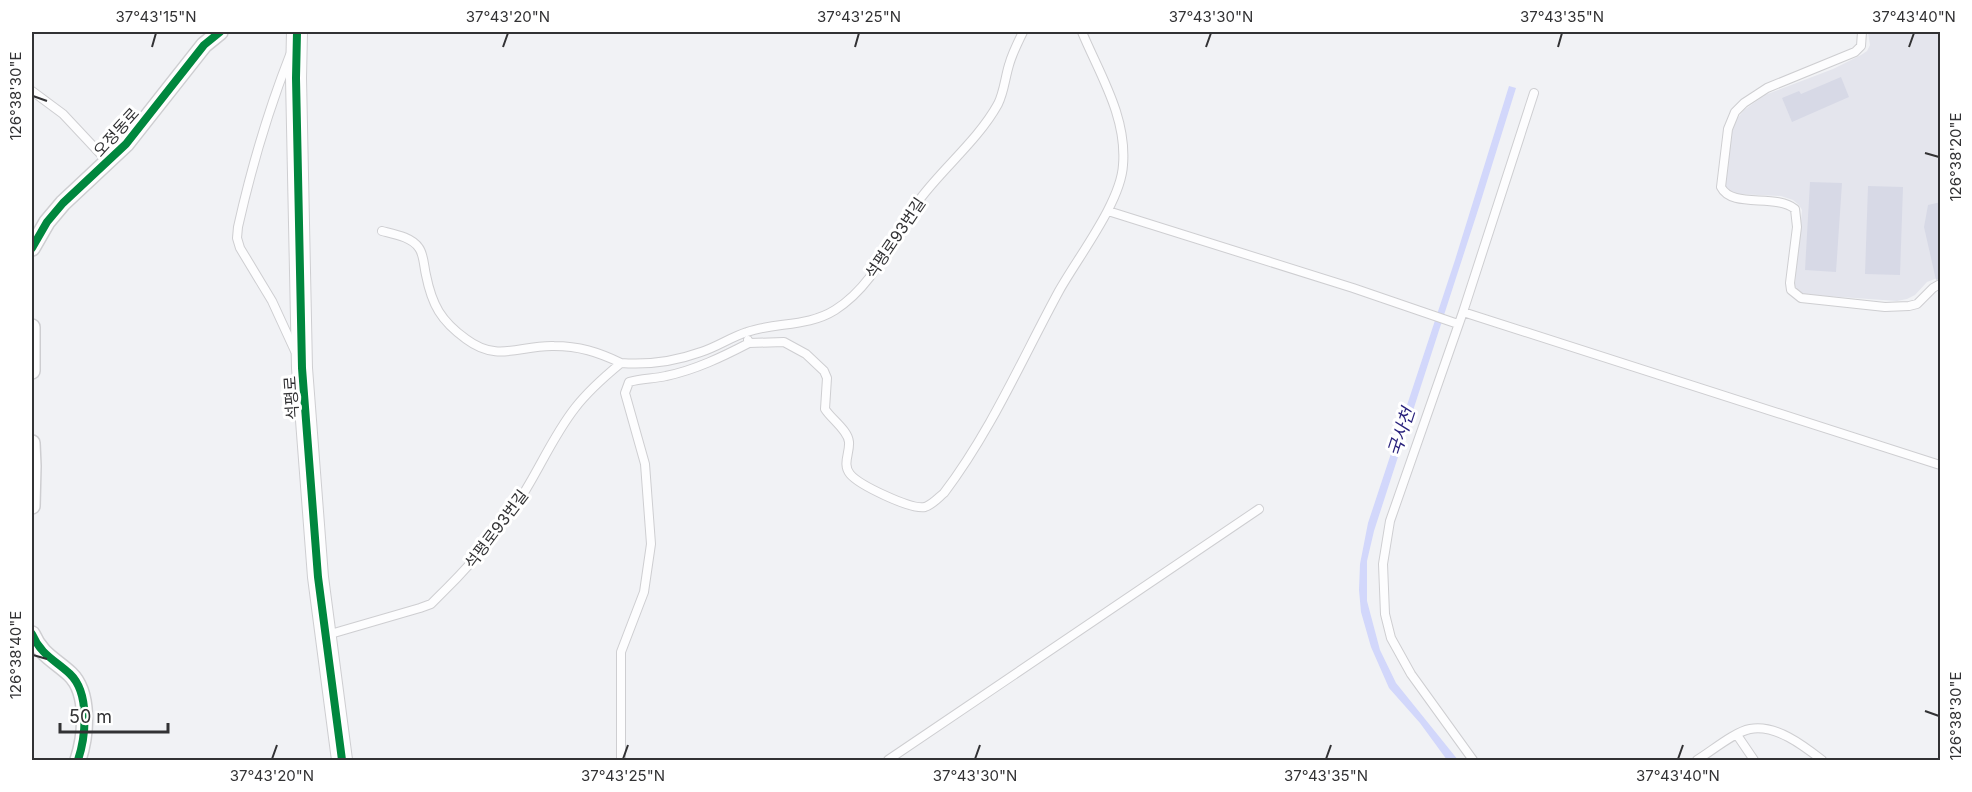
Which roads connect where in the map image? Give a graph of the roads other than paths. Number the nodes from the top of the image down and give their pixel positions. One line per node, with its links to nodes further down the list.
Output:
1 (220, 32): 8 (street, 오정동로)
2 (1023, 32): 16 (lane, 석평로93번길)
3 (1082, 32): 9 (lane)
4 (1862, 32): 12 (lane)
5 (297, 34): 20 (street, 석평로); 20 (lane, 석평로)
6 (32, 91): 8 (lane, 오정동로)
7 (1534, 93): 13 (lane)
8 (108, 162): 11 (street, 오정동로)
9 (1108, 211): 14 (lane); 17 (lane)
10 (382, 231): 18 (lane, 석평로93번길)
11 (32, 248)
12 (1941, 284)
13 (1463, 312): 14 (lane); 24 (lane)
14 (1456, 323): 34 (lane)
15 (32, 327): 21 (street)
16 (745, 333): 17 (lane); 19 (lane, 석평로93번길)
17 (749, 343): 22 (lane)
18 (621, 363): 19 (lane, 석평로93번길); 28 (lane, 석평로93번길)
19 (637, 364): 22 (lane)
20 (302, 368): 28 (street, 석평로)
21 (32, 371)
22 (642, 378): 32 (lane)
23 (32, 443): 25 (street)
24 (1941, 465)
25 (32, 506)
26 (1259, 509): 33 (lane)
27 (32, 634): 30 (street)
28 (326, 635): 31 (street, 석평로)
29 (1737, 735): 35 (lane); 36 (lane); 37 (lane)
30 (78, 760)
31 (342, 760)
32 (621, 760)
33 (888, 760)
34 (1473, 760)
35 (1698, 760)
36 (1754, 760)
37 (1822, 760)

